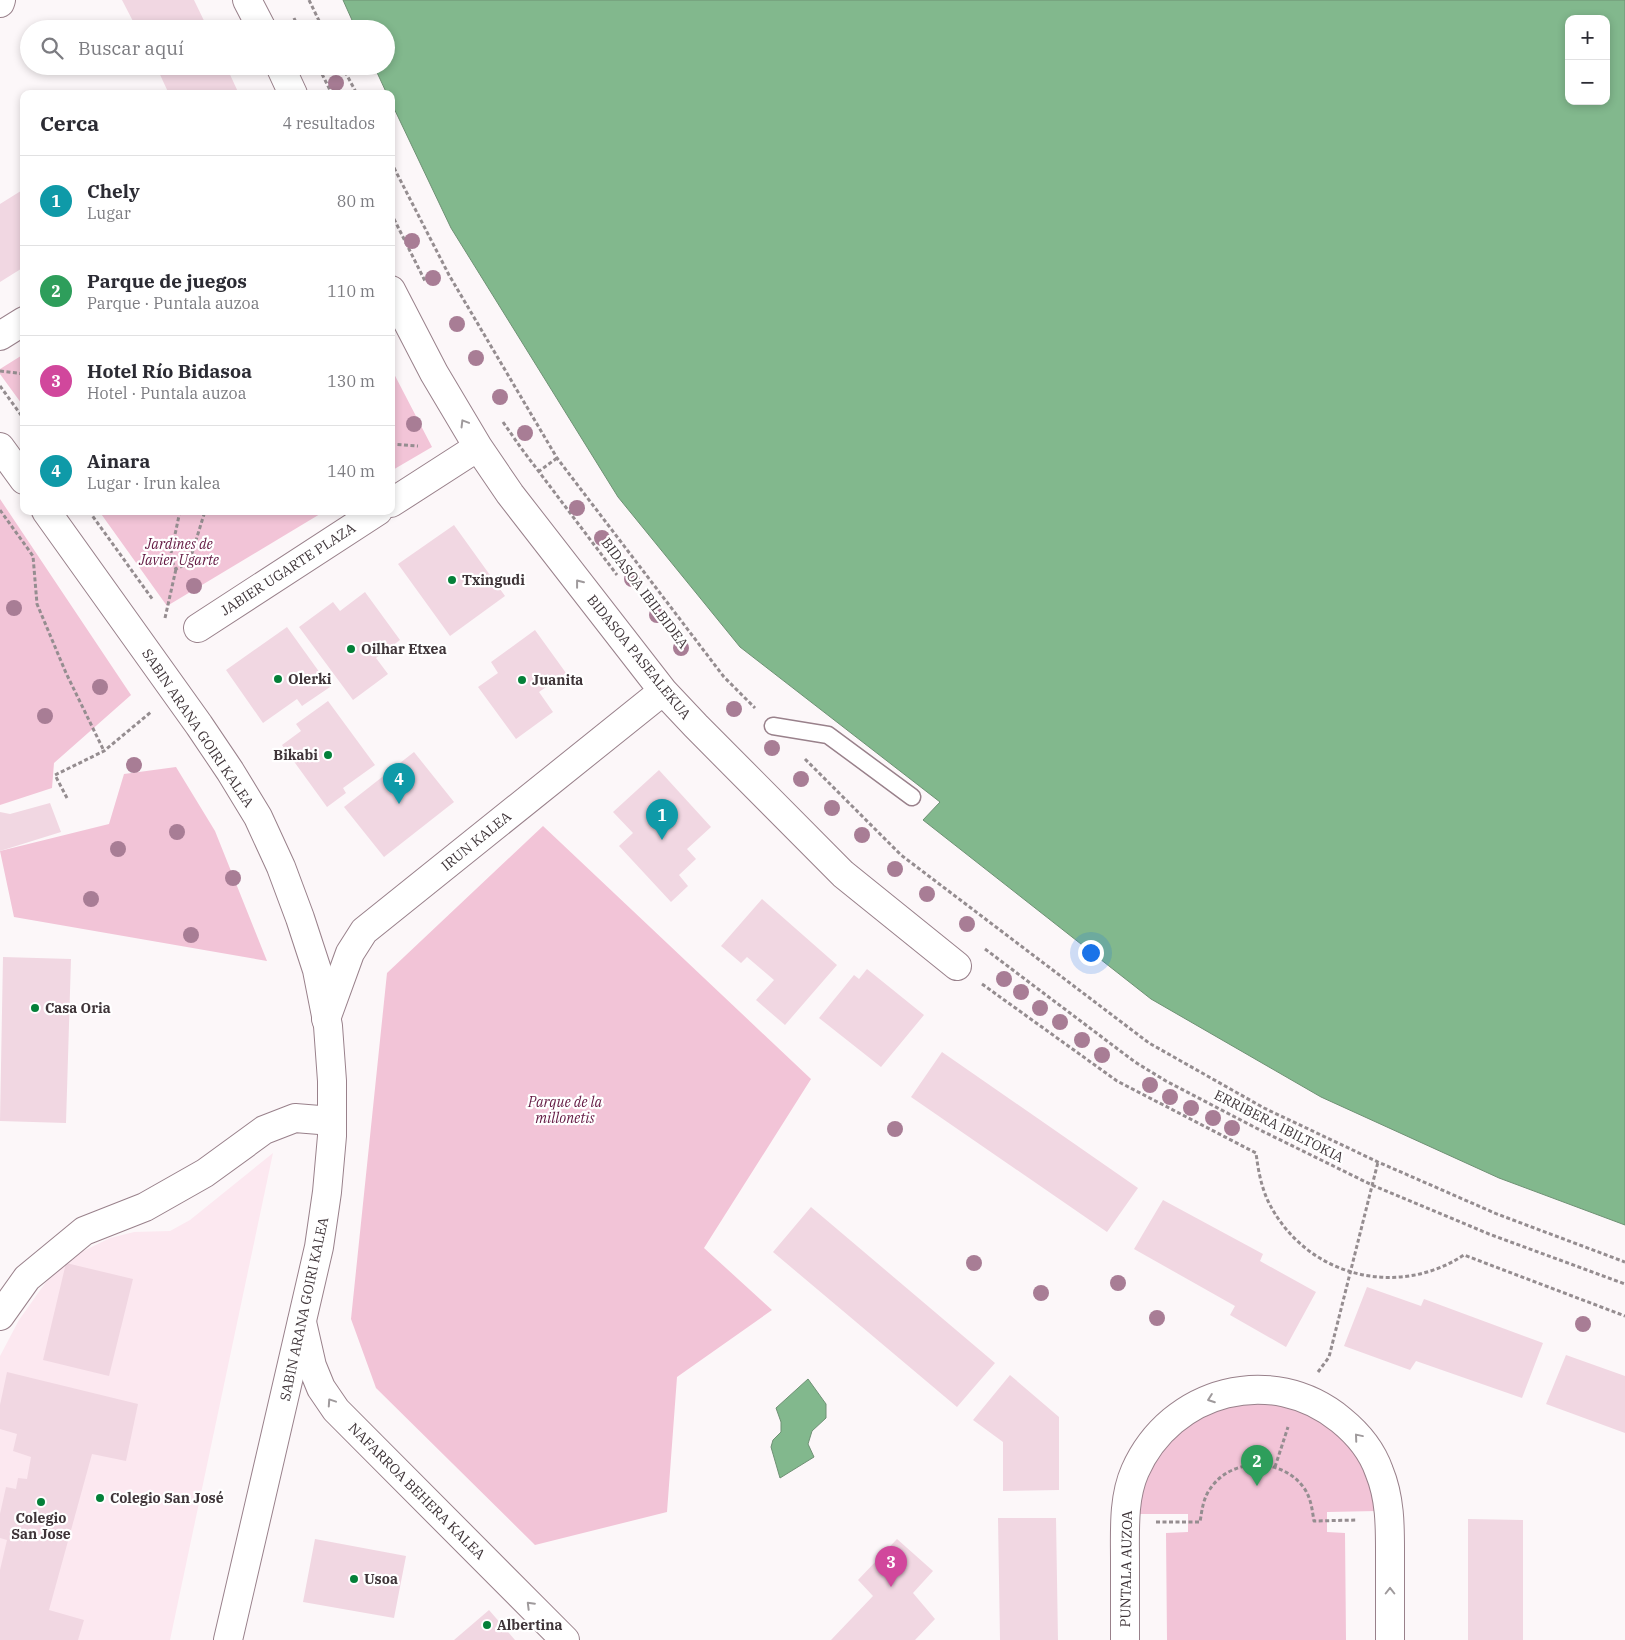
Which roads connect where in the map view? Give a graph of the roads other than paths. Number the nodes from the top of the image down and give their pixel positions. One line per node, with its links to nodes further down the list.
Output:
1 (248, 0): 2 (street)
2 (258, 20)
3 (284, 75): 4 (street)
4 (292, 90)
5 (395, 298): 9 (street, BIDASOA PASEALEKUA, one-way to 5)
6 (20, 324): 7 (street)
7 (0, 336)
8 (0, 447): 10 (street)
9 (478, 447): 11 (street); 15 (street, BIDASOA PASEALEKUA, one-way to 9)
10 (20, 474)
11 (395, 500)
12 (49, 515): 19 (street, SABIN ARANA GOIRI KALEA)
13 (372, 515): 14 (street, JABIER UGARTE PLAZA)
14 (198, 628)
15 (663, 691): 18 (street, BIDASOA PASEALEKUA); 19 (street, IRUN KALEA)
16 (773, 726): 17 (lane)
17 (912, 797)
18 (956, 966)
19 (326, 1019): 20 (street, SABIN ARANA GOIRI KALEA)
20 (332, 1121): 21 (street); 22 (street, SABIN ARANA GOIRI KALEA)
21 (0, 1316)
22 (302, 1322): 23 (street, SABIN ARANA GOIRI KALEA); 24 (street, NAFARROA BEHERA KALEA, one-way to 22)
23 (228, 1640)
24 (565, 1640)
25 (1125, 1640): 26 (street, PUNTALA AUZOA, one-way to 25)
26 (1390, 1640)

